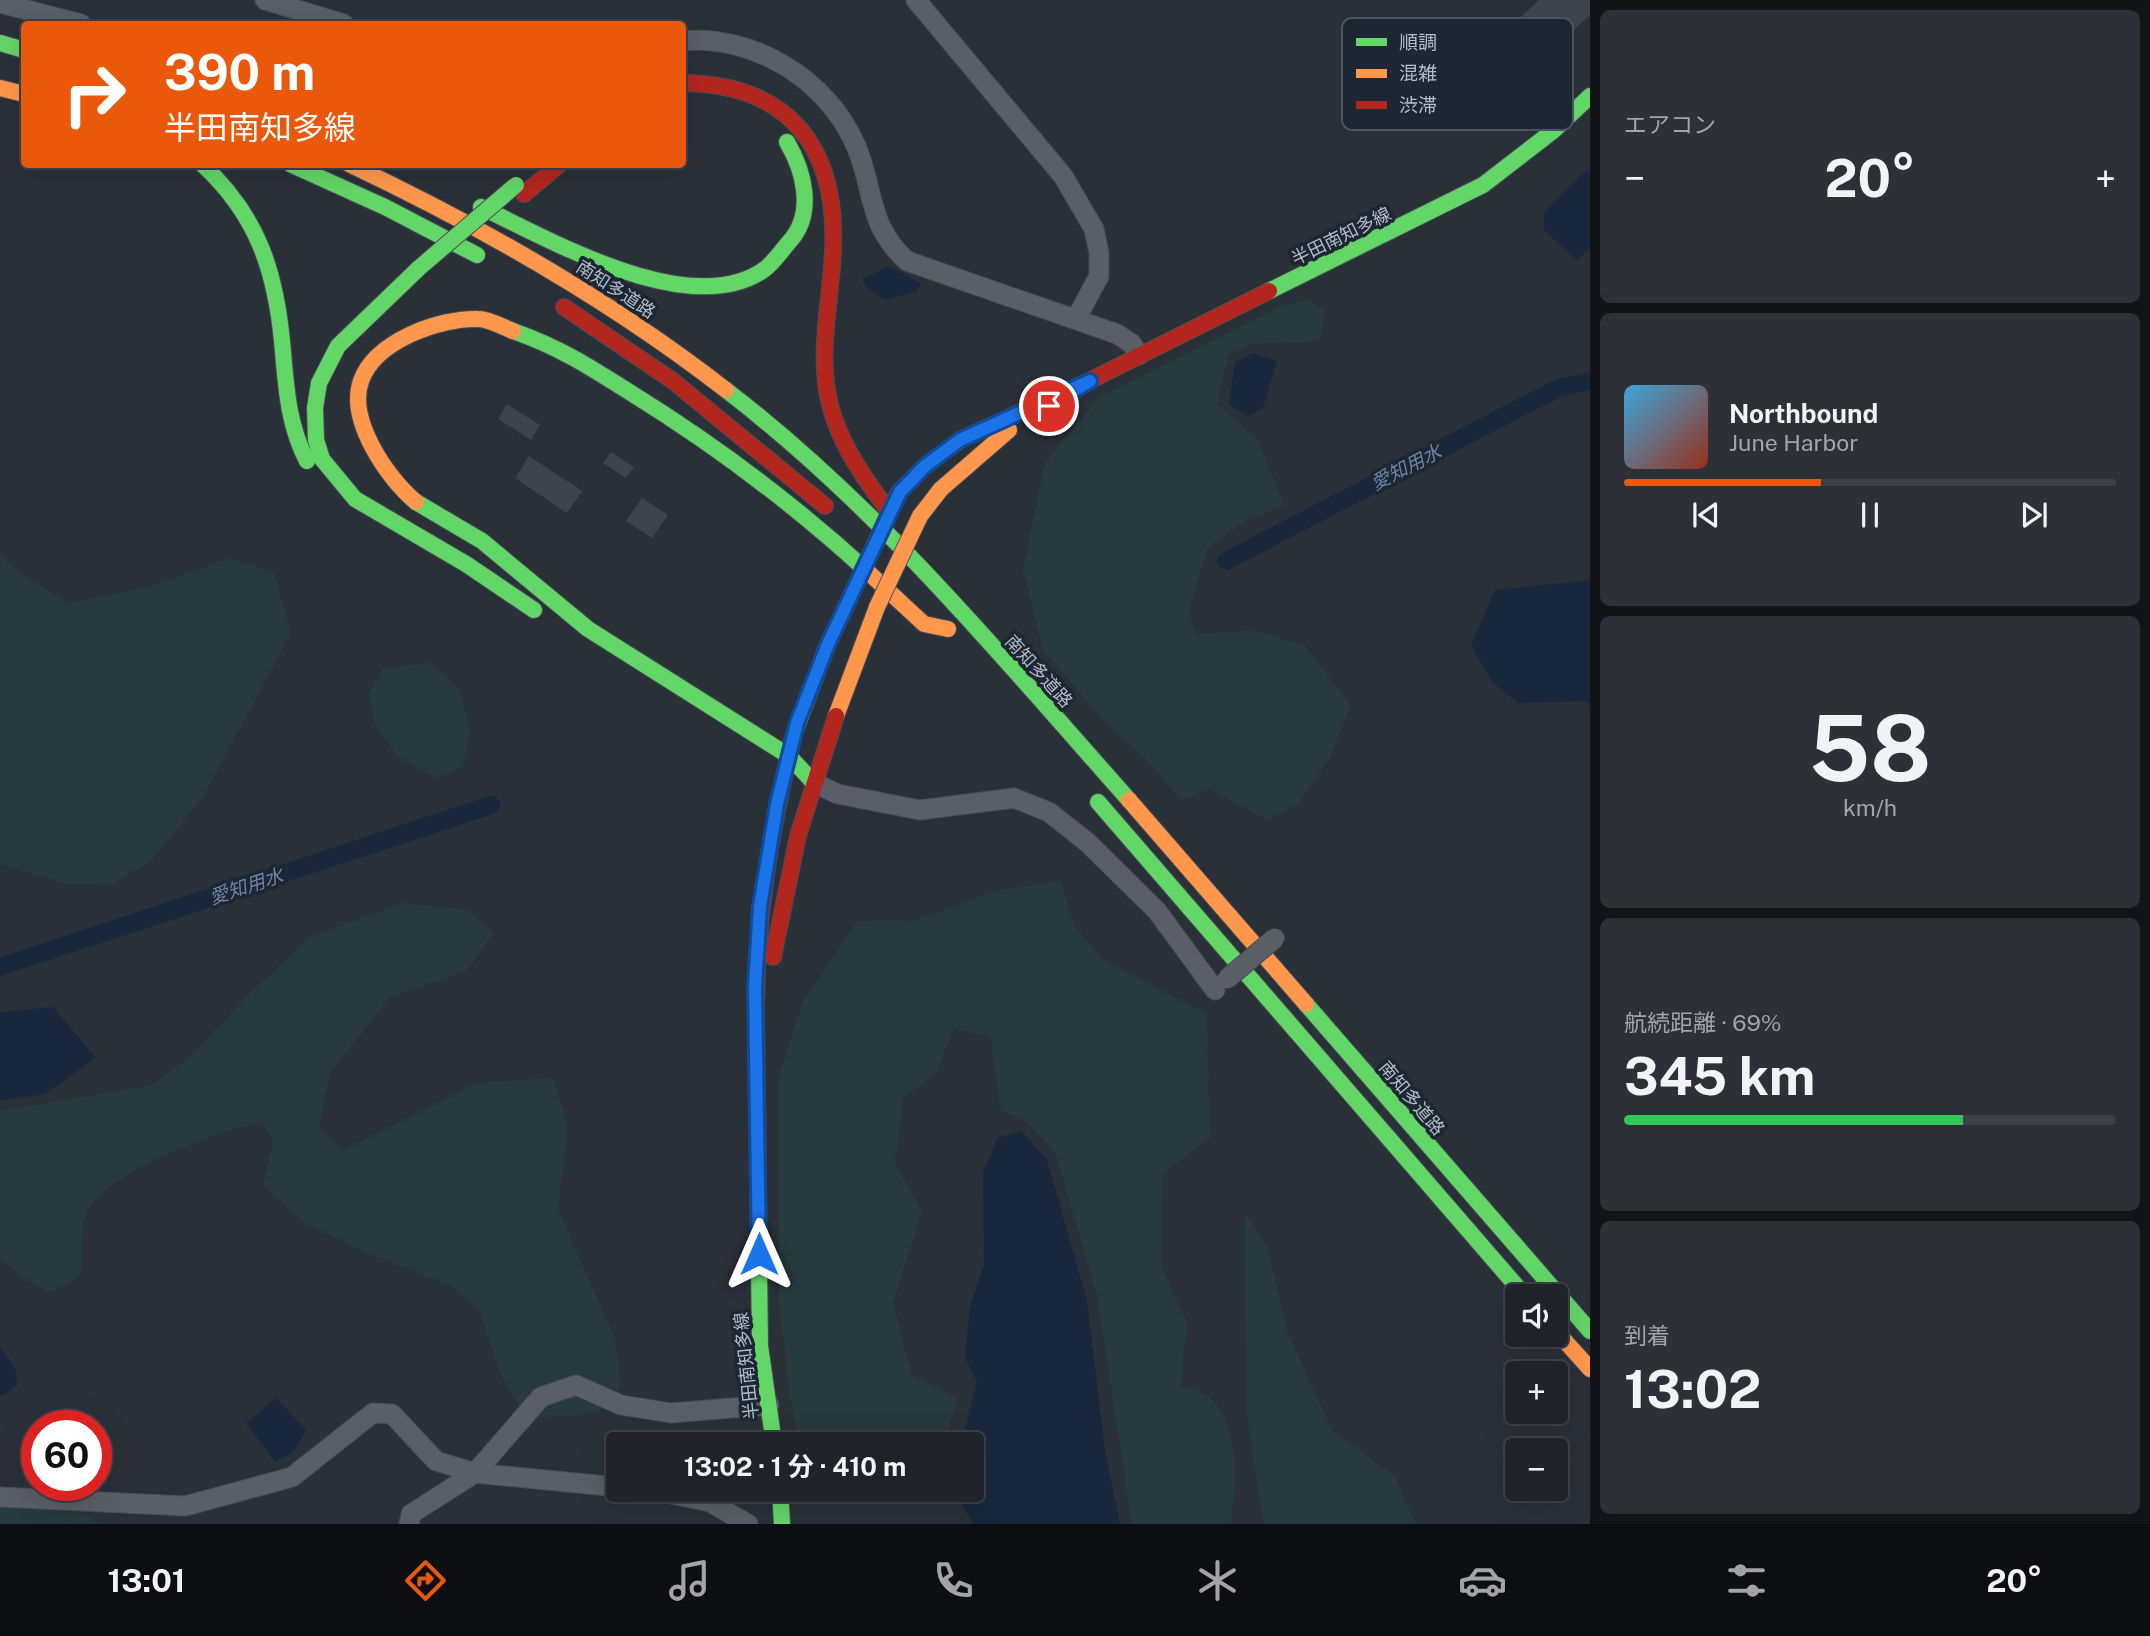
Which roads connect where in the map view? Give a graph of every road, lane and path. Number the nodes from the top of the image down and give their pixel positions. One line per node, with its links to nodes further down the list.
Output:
1 (265, 0): 5 (street)
2 (916, 0): 28 (street)
3 (0, 4): 4 (street)
4 (69, 21)
5 (334, 21)
6 (686, 41): 28 (street)
7 (0, 43): 8 (main road)
8 (21, 49)
9 (686, 83): 39 (main road)
10 (0, 88): 11 (main road)
11 (21, 93)
12 (1590, 96): 14 (main road, 半田南知多線)
13 (686, 99): 24 (main road)
14 (1573, 112)
15 (1554, 130): 29 (main road, 半田南知多線)
16 (207, 168): 35 (main road)
17 (299, 168): 25 (main road)
18 (357, 168): 39 (main road, 南知多道路)
19 (395, 168): 22 (main road)
20 (538, 168): 23 (main road)
21 (554, 168): 23 (main road)
22 (407, 173)
23 (520, 189): 26 (main road)
24 (465, 199)
25 (492, 263)
26 (423, 272): 30 (main road); 35 (main road)
27 (548, 296): 34 (main road)
28 (1076, 319): 29 (street)
29 (1139, 355): 31 (main road, 半田南知多線)
30 (354, 359)
31 (1090, 381): 38 (main road, 半田南知多線, bridge); 41 (main road, 半田南知多線, bridge)
32 (375, 483): 33 (main road)
33 (414, 502): 36 (main road); 38 (main road)
34 (837, 516)
35 (397, 525): 37 (main road)
36 (863, 542)
37 (671, 701)
38 (789, 756): 40 (main road, 半田南知多線); 41 (main road)
39 (1101, 769): 46 (main road, 南知多道路)
40 (778, 773): 41 (main road); 44 (main road, 半田南知多線)
41 (814, 783): 43 (street, bridge); 44 (main road, 半田南知多線)
42 (1085, 786): 45 (main road)
43 (1275, 938)
44 (758, 1075): 49 (main road, 半田南知多線)
45 (1515, 1284)
46 (1590, 1331)
47 (1568, 1344): 48 (main road)
48 (1590, 1369)
49 (769, 1405): 50 (main road, 半田南知多線); 51 (street)
50 (772, 1432)
51 (475, 1473): 52 (street); 53 (street); 56 (street)
52 (606, 1485)
53 (0, 1497)
54 (710, 1502): 57 (street)
55 (781, 1502): 58 (main road)
56 (409, 1524)
57 (748, 1524)
58 (782, 1524)

